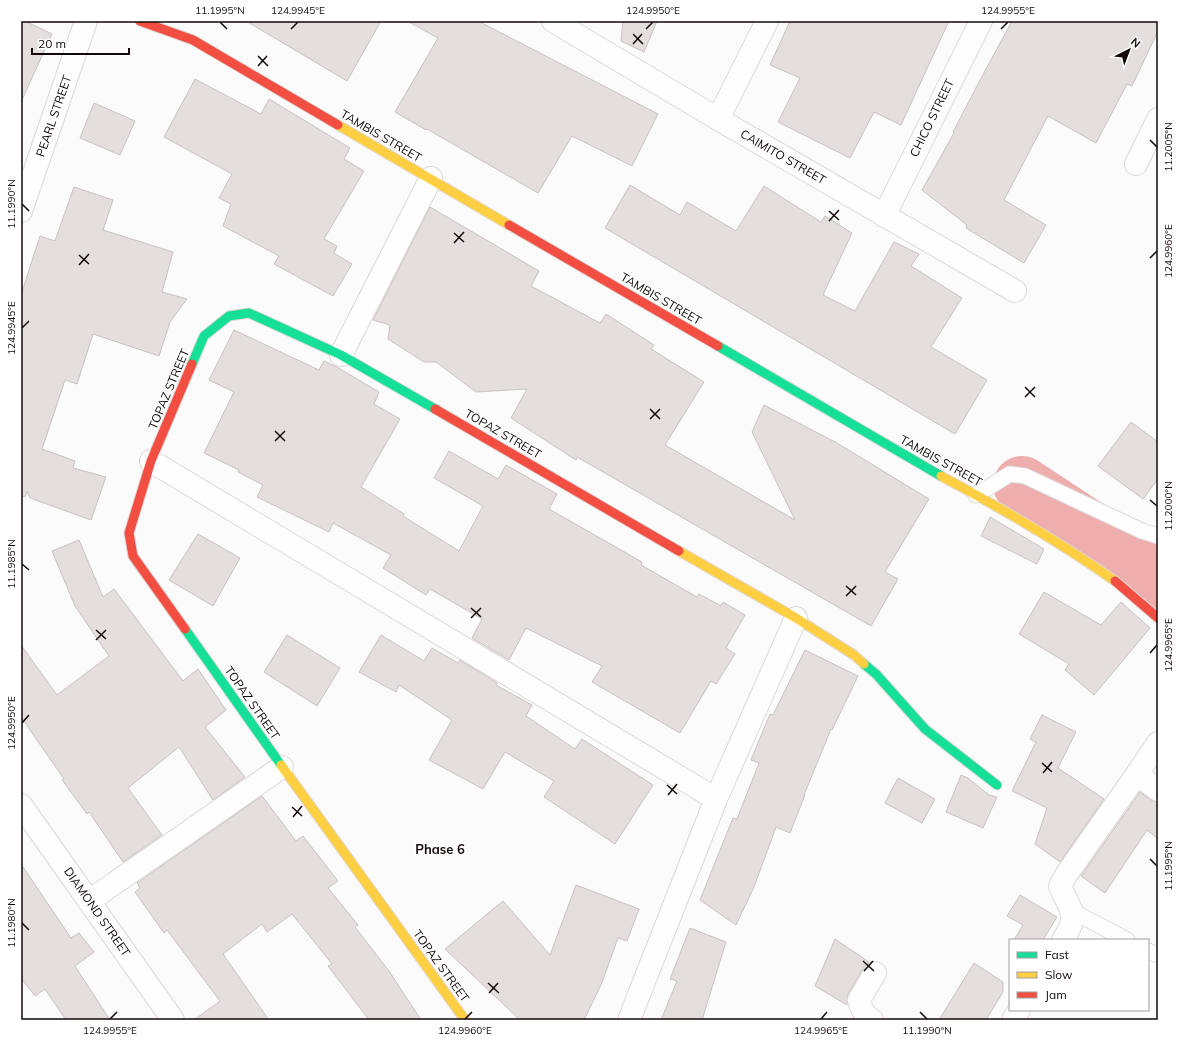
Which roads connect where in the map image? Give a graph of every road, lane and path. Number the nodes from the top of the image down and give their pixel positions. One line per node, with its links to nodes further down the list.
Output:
1 (86, 21): 10 (street, PEARL STREET)
2 (140, 21): 9 (street, TAMBIS STREET)
3 (555, 21): 6 (street, CAIMITO STREET)
4 (767, 21): 6 (street)
5 (981, 21): 11 (street, CHICO STREET)
6 (718, 119): 11 (street, CAIMITO STREET)
7 (1158, 119): 8 (street)
8 (1136, 164)
9 (431, 178): 13 (street); 15 (street, TAMBIS STREET)
10 (21, 211)
11 (884, 216): 12 (street, CAIMITO STREET)
12 (1015, 291)
13 (341, 355): 14 (street, TOPAZ STREET); 17 (street, TOPAZ STREET)
14 (151, 461): 20 (street, TOPAZ STREET); 24 (street)
15 (976, 495): 16 (lane); 18 (street, TAMBIS STREET)
16 (1158, 536)
17 (796, 618): 22 (street, TOPAZ STREET); 24 (street)
18 (1158, 618)
19 (1158, 742): 21 (street)
20 (282, 767): 26 (street); 33 (street, TOPAZ STREET)
21 (1137, 774): 23 (street); 27 (street)
22 (997, 785)
23 (1158, 790)
24 (716, 799): 34 (street)
25 (21, 804): 26 (street, DIAMOND STREET)
26 (89, 901): 32 (street, DIAMOND STREET)
27 (1072, 911): 28 (street); 29 (lane)
28 (1064, 939)
29 (1125, 939)
30 (875, 973): 35 (street)
31 (1018, 1011): 36 (street)
32 (173, 1020)
33 (465, 1020)
34 (628, 1020)
35 (872, 1020)
36 (1013, 1020)

